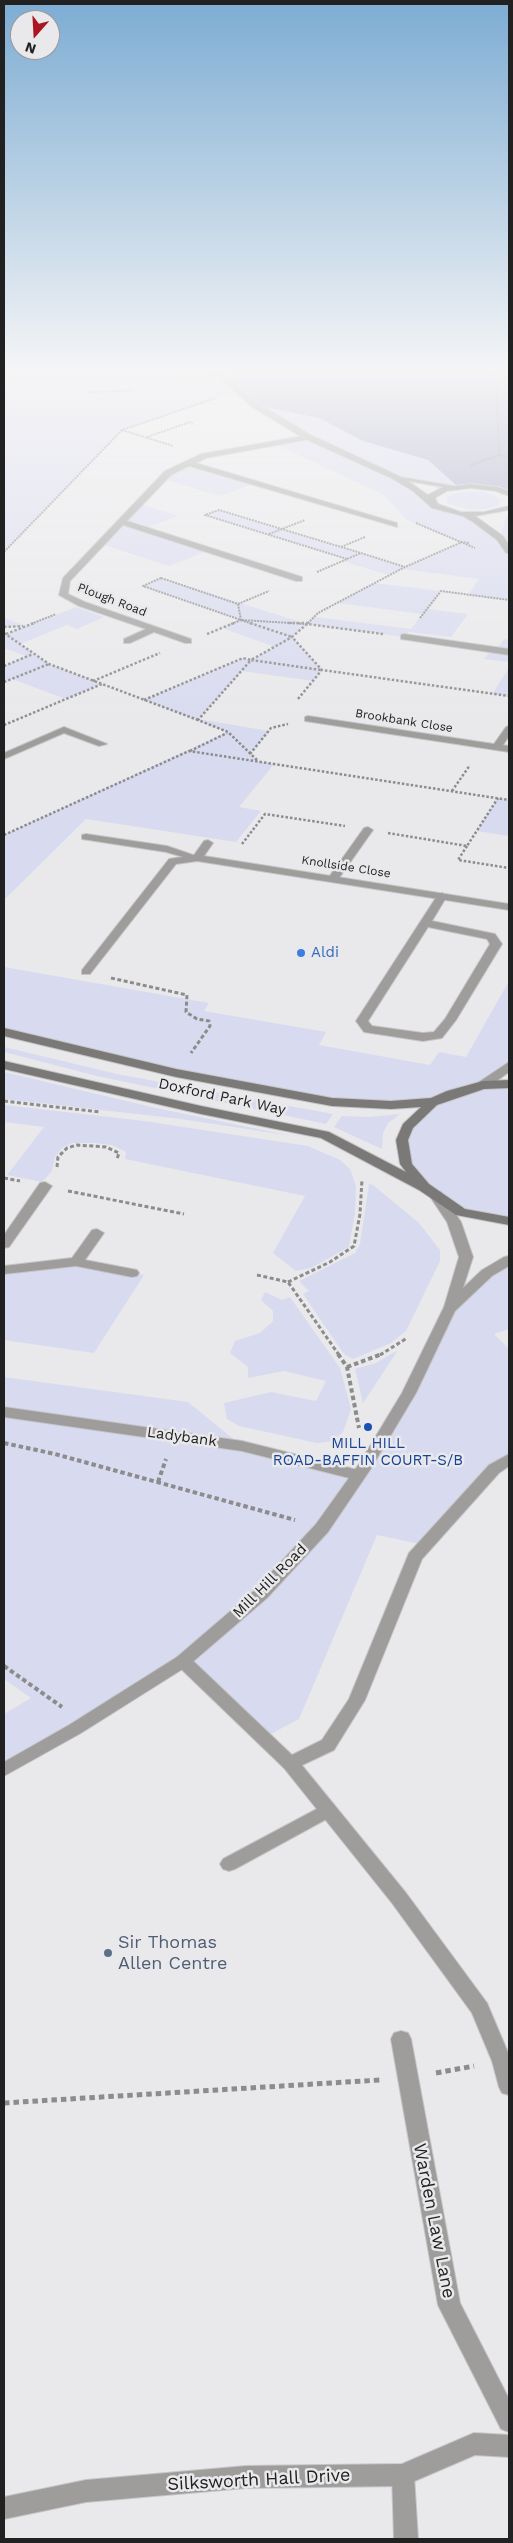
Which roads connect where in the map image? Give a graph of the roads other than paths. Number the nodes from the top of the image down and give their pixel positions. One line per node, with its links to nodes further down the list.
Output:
1 (152, 490): 8 (street, Plough Road)
2 (277, 490): 9 (street)
3 (417, 490): 5 (street)
4 (444, 490): 5 (street)
5 (431, 502): 7 (street)
6 (506, 513): 7 (street); 10 (street)
7 (460, 514): 10 (street)
8 (122, 522): 12 (street); 13 (street, Plough Road)
9 (394, 525)
10 (500, 538): 11 (street)
11 (508, 550)
12 (299, 579)
13 (154, 629): 15 (street); 16 (street, Plough Road)
14 (404, 637): 17 (street)
15 (127, 641)
16 (188, 642)
17 (509, 652)
18 (308, 719): 21 (street, Brookbank Close)
19 (509, 729): 21 (street)
20 (102, 744): 23 (street)
21 (497, 748): 22 (street, Brookbank Close)
22 (509, 749)
23 (4, 756)
24 (368, 830): 28 (street)
25 (86, 836): 27 (street)
26 (208, 843): 27 (street)
27 (197, 858): 28 (street, Knollside Close); 32 (street)
28 (333, 879): 29 (street, Knollside Close)
29 (442, 896): 30 (street, Knollside Close); 31 (street)
30 (509, 907)
31 (426, 924): 31 (street)
32 (86, 972)
33 (4, 1032): 38 (main road, Doxford Park Way)
34 (4, 1066): 40 (main road, Doxford Park Way)
35 (509, 1066): 37 (street)
36 (509, 1084): 37 (main road, Doxford Park Way)
37 (483, 1085): 38 (main road, Doxford Park Way)
38 (433, 1102): 40 (main road, Doxford Park Way)
39 (45, 1186): 43 (street)
40 (430, 1191): 41 (main road, Doxford Park Way); 48 (street, Mill Hill Road)
41 (509, 1221)
42 (97, 1232): 45 (street)
43 (4, 1244)
44 (509, 1260): 48 (street, Mill Hill Road)
45 (76, 1262): 46 (street); 47 (street)
46 (4, 1270)
47 (132, 1273)
48 (448, 1312): 51 (street, Mill Hill Road)
49 (4, 1412): 51 (street, Ladybank)
50 (509, 1459): 53 (street)
51 (361, 1470): 52 (street, Mill Hill Road)
52 (183, 1661): 53 (street); 54 (street, Mill Hill Road)
53 (290, 1763): 55 (street)
54 (4, 1770)
55 (328, 1810): 56 (street); 58 (street)
56 (228, 1864)
57 (401, 2039): 59 (street, Warden Law Lane)
58 (509, 2087)
59 (509, 2421)
60 (509, 2446): 61 (street, Silksworth Hall Drive)
61 (403, 2475): 62 (street, Silksworth Hall Drive); 63 (street)
62 (4, 2508)
63 (406, 2539)

